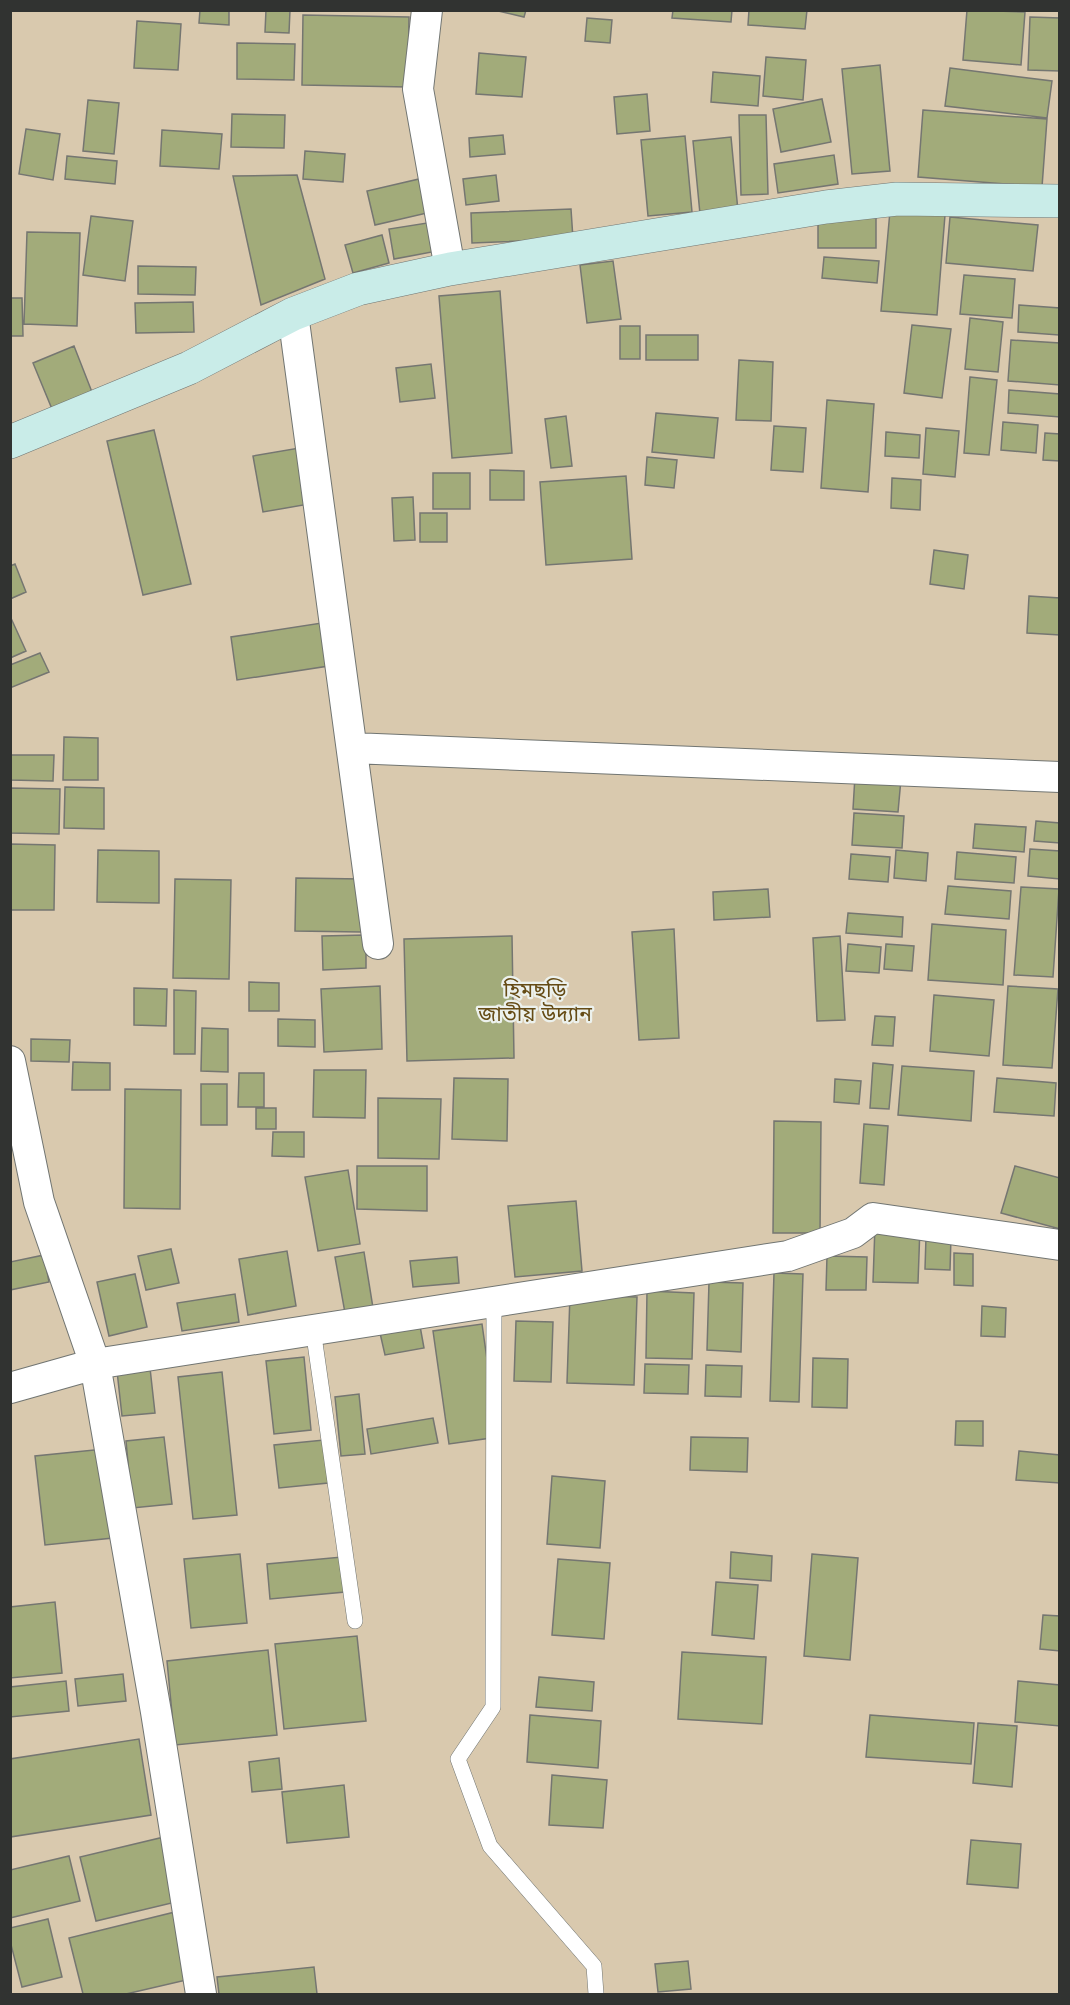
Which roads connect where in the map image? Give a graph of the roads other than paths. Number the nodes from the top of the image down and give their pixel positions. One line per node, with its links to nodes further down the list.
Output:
1 (427, 10): 3 (street)
2 (1059, 201): 3 (street)
3 (450, 269): 4 (street)
4 (293, 314): 5 (street); 6 (street)
5 (10, 442)
6 (352, 748): 7 (street); 8 (street)
7 (1059, 777)
8 (378, 945)
9 (10, 1061): 13 (street)
10 (1059, 1245): 11 (street)
11 (494, 1301): 12 (street); 17 (lane)
12 (313, 1329): 13 (street); 15 (lane)
13 (95, 1364): 14 (street); 16 (street)
14 (10, 1388)
15 (355, 1621)
16 (201, 1995)
17 (596, 1995)

